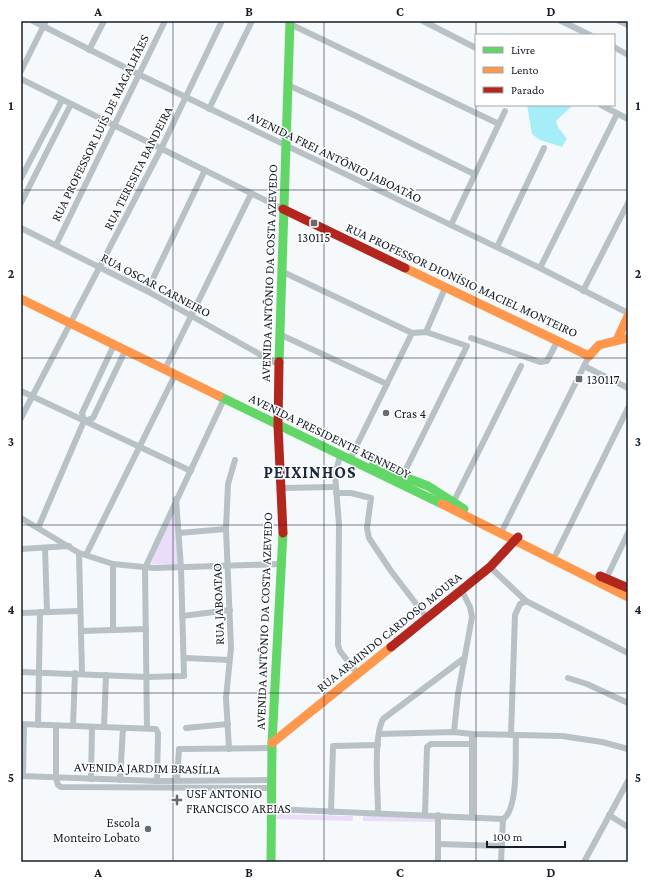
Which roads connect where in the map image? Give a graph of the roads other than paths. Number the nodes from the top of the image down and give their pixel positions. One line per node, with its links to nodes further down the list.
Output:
1 (33, 21): 10 (street, AVENIDA FREI ANTÔNIO JABOATÃO)
2 (104, 21): 15 (street)
3 (165, 21): 18 (street, RUA PROFESSOR LUÍS DE MAGALHÃES)
4 (222, 21): 21 (street, RUA TERESITA BANDEIRA)
5 (252, 21): 25 (street)
6 (423, 21): 13 (street)
7 (562, 21): 12 (street)
8 (619, 21): 11 (street)
9 (290, 22): 20 (main road, AVENIDA ANTÔNIO DA COSTA AZEVEDO); 29 (street)
10 (44, 23): 15 (street, AVENIDA FREI ANTÔNIO JABOATÃO); 17 (street)
11 (628, 25)
12 (588, 34)
13 (475, 47)
14 (615, 48): 16 (street)
15 (89, 50): 18 (street, AVENIDA FREI ANTÔNIO JABOATÃO)
16 (628, 55)
17 (21, 71)
18 (138, 74): 21 (street, AVENIDA FREI ANTÔNIO JABOATÃO); 30 (street, RUA PROFESSOR LUÍS DE MAGALHÃES)
19 (21, 79): 22 (street)
20 (288, 85): 33 (main road, AVENIDA ANTÔNIO DA COSTA AZEVEDO); 38 (street)
21 (186, 98): 25 (street, AVENIDA FREI ANTÔNIO JABOATÃO); 35 (street, RUA TERESITA BANDEIRA)
22 (62, 100): 23 (street); 31 (street)
23 (71, 104): 30 (street); 32 (street)
24 (603, 106): 27 (street)
25 (210, 109): 33 (street, AVENIDA FREI ANTÔNIO JABOATÃO)
26 (505, 111): 29 (street)
27 (617, 114): 28 (street); 50 (street)
28 (628, 119)
29 (499, 124): 38 (street)
30 (115, 126): 35 (street); 47 (street, RUA PROFESSOR LUÍS DE MAGALHÃES)
31 (43, 136): 32 (street); 37 (street)
32 (52, 141): 39 (street)
33 (286, 145): 44 (main road, AVENIDA ANTÔNIO DA COSTA AZEVEDO); 45 (street, AVENIDA FREI ANTÔNIO JABOATÃO)
34 (544, 148): 48 (street)
35 (161, 149): 36 (street); 49 (street, RUA TERESITA BANDEIRA)
36 (205, 170): 41 (street); 53 (street)
37 (24, 172): 39 (street); 40 (street)
38 (474, 174): 45 (street)
39 (34, 177): 42 (street)
40 (21, 178)
41 (251, 194): 44 (street); 57 (street)
42 (21, 203)
43 (628, 203): 54 (street)
44 (282, 209): 51 (main road, AVENIDA ANTÔNIO DA COSTA AZEVEDO); 52 (main road, RUA PROFESSOR DIONÍSIO MACIEL MONTEIRO)
45 (451, 225): 48 (street, AVENIDA FREI ANTÔNIO JABOATÃO)
46 (21, 228): 47 (street, RUA OSCAR CARNEIRO)
47 (56, 245): 49 (street, RUA OSCAR CARNEIRO)
48 (497, 247): 50 (street, AVENIDA FREI ANTÔNIO JABOATÃO)
49 (100, 267): 53 (street, RUA OSCAR CARNEIRO); 58 (street, RUA TERESITA BANDEIRA)
50 (540, 268): 54 (street, AVENIDA FREI ANTÔNIO JABOATÃO)
51 (281, 271): 60 (street); 61 (main road, AVENIDA ANTÔNIO DA COSTA AZEVEDO)
52 (445, 288): 59 (street); 64 (main road, RUA PROFESSOR DIONÍSIO MACIEL MONTEIRO)
53 (147, 291): 57 (street, RUA OSCAR CARNEIRO)
54 (583, 291): 56 (street, AVENIDA FREI ANTÔNIO JABOATÃO)
55 (22, 299): 58 (main road, AVENIDA PRESIDENTE KENNEDY)
56 (628, 314): 65 (main road)
57 (191, 315): 69 (street); 70 (street, RUA OSCAR CARNEIRO)
58 (72, 321): 66 (main road, AVENIDA PRESIDENTE KENNEDY); 69 (main road, AVENIDA PRESIDENTE KENNEDY); 77 (street, RUA TERESITA BANDEIRA)
59 (426, 332): 60 (street); 88 (street)
60 (412, 333): 74 (street)
61 (279, 334): 70 (main road, AVENIDA ANTÔNIO DA COSTA AZEVEDO); 74 (street)
62 (471, 338): 64 (street)
63 (628, 338): 65 (main road)
64 (558, 340): 68 (main road, RUA PROFESSOR DIONÍSIO MACIEL MONTEIRO)
65 (617, 340): 68 (main road)
66 (114, 345): 67 (main road, AVENIDA PRESIDENTE KENNEDY); 81 (street)
67 (125, 350): 73 (main road, AVENIDA PRESIDENTE KENNEDY); 81 (street)
68 (589, 356): 72 (street)
69 (167, 365): 82 (main road, AVENIDA PRESIDENTE KENNEDY)
70 (279, 365): 82 (main road, AVENIDA ANTÔNIO DA COSTA AZEVEDO)
71 (521, 366): 92 (street)
72 (584, 366): 75 (street); 96 (street)
73 (175, 375): 78 (main road, AVENIDA PRESIDENTE KENNEDY); 83 (street)
74 (387, 384): 84 (street)
75 (628, 388)
76 (21, 391): 77 (street)
77 (31, 396): 80 (street, RUA TERESITA BANDEIRA); 81 (street)
78 (224, 399): 82 (main road, AVENIDA PRESIDENTE KENNEDY); 87 (street)
79 (628, 408): 104 (street)
80 (21, 418)
81 (84, 421): 83 (street); 94 (street)
82 (278, 423): 84 (main road, AVENIDA PRESIDENTE KENNEDY); 85 (main road, AVENIDA PRESIDENTE KENNEDY); 89 (main road, AVENIDA ANTÔNIO DA COSTA AZEVEDO)
83 (140, 448): 87 (street); 105 (street)
84 (352, 455): 88 (main road, AVENIDA PRESIDENTE KENNEDY)
85 (340, 456): 90 (street); 96 (main road, AVENIDA PRESIDENTE KENNEDY)
86 (235, 460): 95 (street, RUA JABOATAO)
87 (191, 471): 91 (street)
88 (403, 475): 92 (main road, AVENIDA PRESIDENTE KENNEDY)
89 (282, 488): 90 (street); 107 (main road, AVENIDA ANTÔNIO DA COSTA AZEVEDO)
90 (335, 490): 122 (street); 134 (street)
91 (176, 498): 97 (street); 110 (street)
92 (453, 503): 96 (main road, AVENIDA PRESIDENTE KENNEDY)
93 (22, 520): 94 (street)
94 (38, 528): 100 (street)
95 (226, 529): 97 (street); 108 (street, RUA JABOATAO)
96 (502, 531): 99 (main road, AVENIDA PRESIDENTE KENNEDY)
97 (179, 533): 111 (street)
98 (628, 533): 112 (street)
99 (517, 538): 104 (main road, AVENIDA PRESIDENTE KENNEDY); 109 (main road, RUA ARMINDO CARDOSO MOURA); 115 (main road, AVENIDA PRESIDENTE KENNEDY)
100 (69, 546): 101 (street); 103 (street)
101 (45, 548): 102 (street); 119 (street)
102 (21, 549)
103 (79, 553): 105 (street); 118 (street)
104 (556, 554): 112 (main road, AVENIDA PRESIDENTE KENNEDY)
105 (86, 555): 106 (street)
106 (113, 564): 110 (street); 124 (street)
107 (282, 564): 108 (street); 139 (main road, AVENIDA ANTÔNIO DA COSTA AZEVEDO)
108 (229, 565): 111 (street); 117 (street, RUA JABOATAO)
109 (490, 567): 114 (main road, RUA ARMINDO CARDOSO MOURA); 116 (street)
110 (145, 568): 111 (street); 123 (street)
111 (181, 568): 121 (street)
112 (606, 579): 113 (main road, AVENIDA PRESIDENTE KENNEDY)
113 (628, 588)
114 (462, 591): 122 (main road, RUA ARMINDO CARDOSO MOURA); 128 (street)
115 (628, 597)
116 (526, 601): 126 (street); 154 (street)
117 (230, 610): 121 (street); 129 (street, RUA JABOATAO)
118 (80, 611): 119 (street); 125 (street)
119 (44, 612): 120 (street); 131 (street)
120 (21, 613)
121 (182, 616): 127 (street)
122 (427, 618): 134 (main road, RUA ARMINDO CARDOSO MOURA)
123 (146, 629): 124 (street); 136 (street)
124 (113, 630): 125 (street)
125 (81, 631): 133 (street)
126 (628, 653)
127 (185, 658): 129 (street); 136 (street)
128 (464, 659): 151 (street); 152 (street)
129 (229, 660): 141 (street, RUA JABOATAO)
130 (21, 672): 131 (street)
131 (38, 672): 132 (street); 142 (street)
132 (74, 673): 133 (street); 144 (street)
133 (82, 673): 135 (street)
134 (358, 674): 147 (main road, RUA ARMINDO CARDOSO MOURA)
135 (106, 675): 136 (street); 146 (street)
136 (147, 677): 149 (street)
137 (568, 678): 138 (street)
138 (628, 703)
139 (273, 720): 147 (main road); 156 (main road, AVENIDA ANTÔNIO DA COSTA AZEVEDO)
140 (22, 724): 142 (street); 160 (street)
141 (228, 724): 150 (street); 158 (street, RUA JABOATAO)
142 (38, 725): 143 (street)
143 (56, 726): 144 (street); 161 (street)
144 (73, 726): 145 (street)
145 (92, 727): 146 (street); 162 (street)
146 (104, 727): 148 (street)
147 (292, 727): 156 (main road, RUA ARMINDO CARDOSO MOURA)
148 (122, 728): 149 (street); 163 (street)
149 (147, 728): 165 (street)
150 (186, 728)
151 (454, 732): 152 (street); 153 (street)
152 (379, 734): 157 (street)
153 (472, 734): 154 (street); 155 (street)
154 (513, 735): 159 (street); 175 (street)
155 (472, 744): 171 (street); 174 (street)
156 (272, 745): 158 (street); 167 (main road, AVENIDA ANTÔNIO DA COSTA AZEVEDO)
157 (378, 745): 169 (street); 170 (street)
158 (229, 749): 164 (street)
159 (628, 749)
160 (22, 776): 161 (street, AVENIDA JARDIM BRASÍLIA)
161 (56, 778): 162 (street, AVENIDA JARDIM BRASÍLIA); 167 (street, AVENIDA JARDIM BRASÍLIA)
162 (91, 779): 163 (street, AVENIDA JARDIM BRASÍLIA)
163 (120, 780): 165 (street, AVENIDA JARDIM BRASÍLIA)
164 (177, 780): 165 (street, AVENIDA JARDIM BRASÍLIA); 167 (street, AVENIDA JARDIM BRASÍLIA)
165 (157, 781)
166 (628, 781): 173 (street)
167 (272, 784): 168 (main road, AVENIDA ANTÔNIO DA COSTA AZEVEDO)
168 (272, 809): 169 (street); 179 (main road, AVENIDA ANTÔNIO DA COSTA AZEVEDO)
169 (331, 812): 170 (street)
170 (378, 813): 171 (street)
171 (425, 815): 172 (street)
172 (438, 815): 174 (street); 177 (street)
173 (609, 815): 176 (street); 182 (street)
174 (472, 817): 175 (street)
175 (503, 819): 178 (street)
176 (628, 827)
177 (438, 844): 178 (street); 180 (street)
178 (502, 846): 181 (street)
179 (271, 862)
180 (438, 862)
181 (501, 862)
182 (584, 862)

